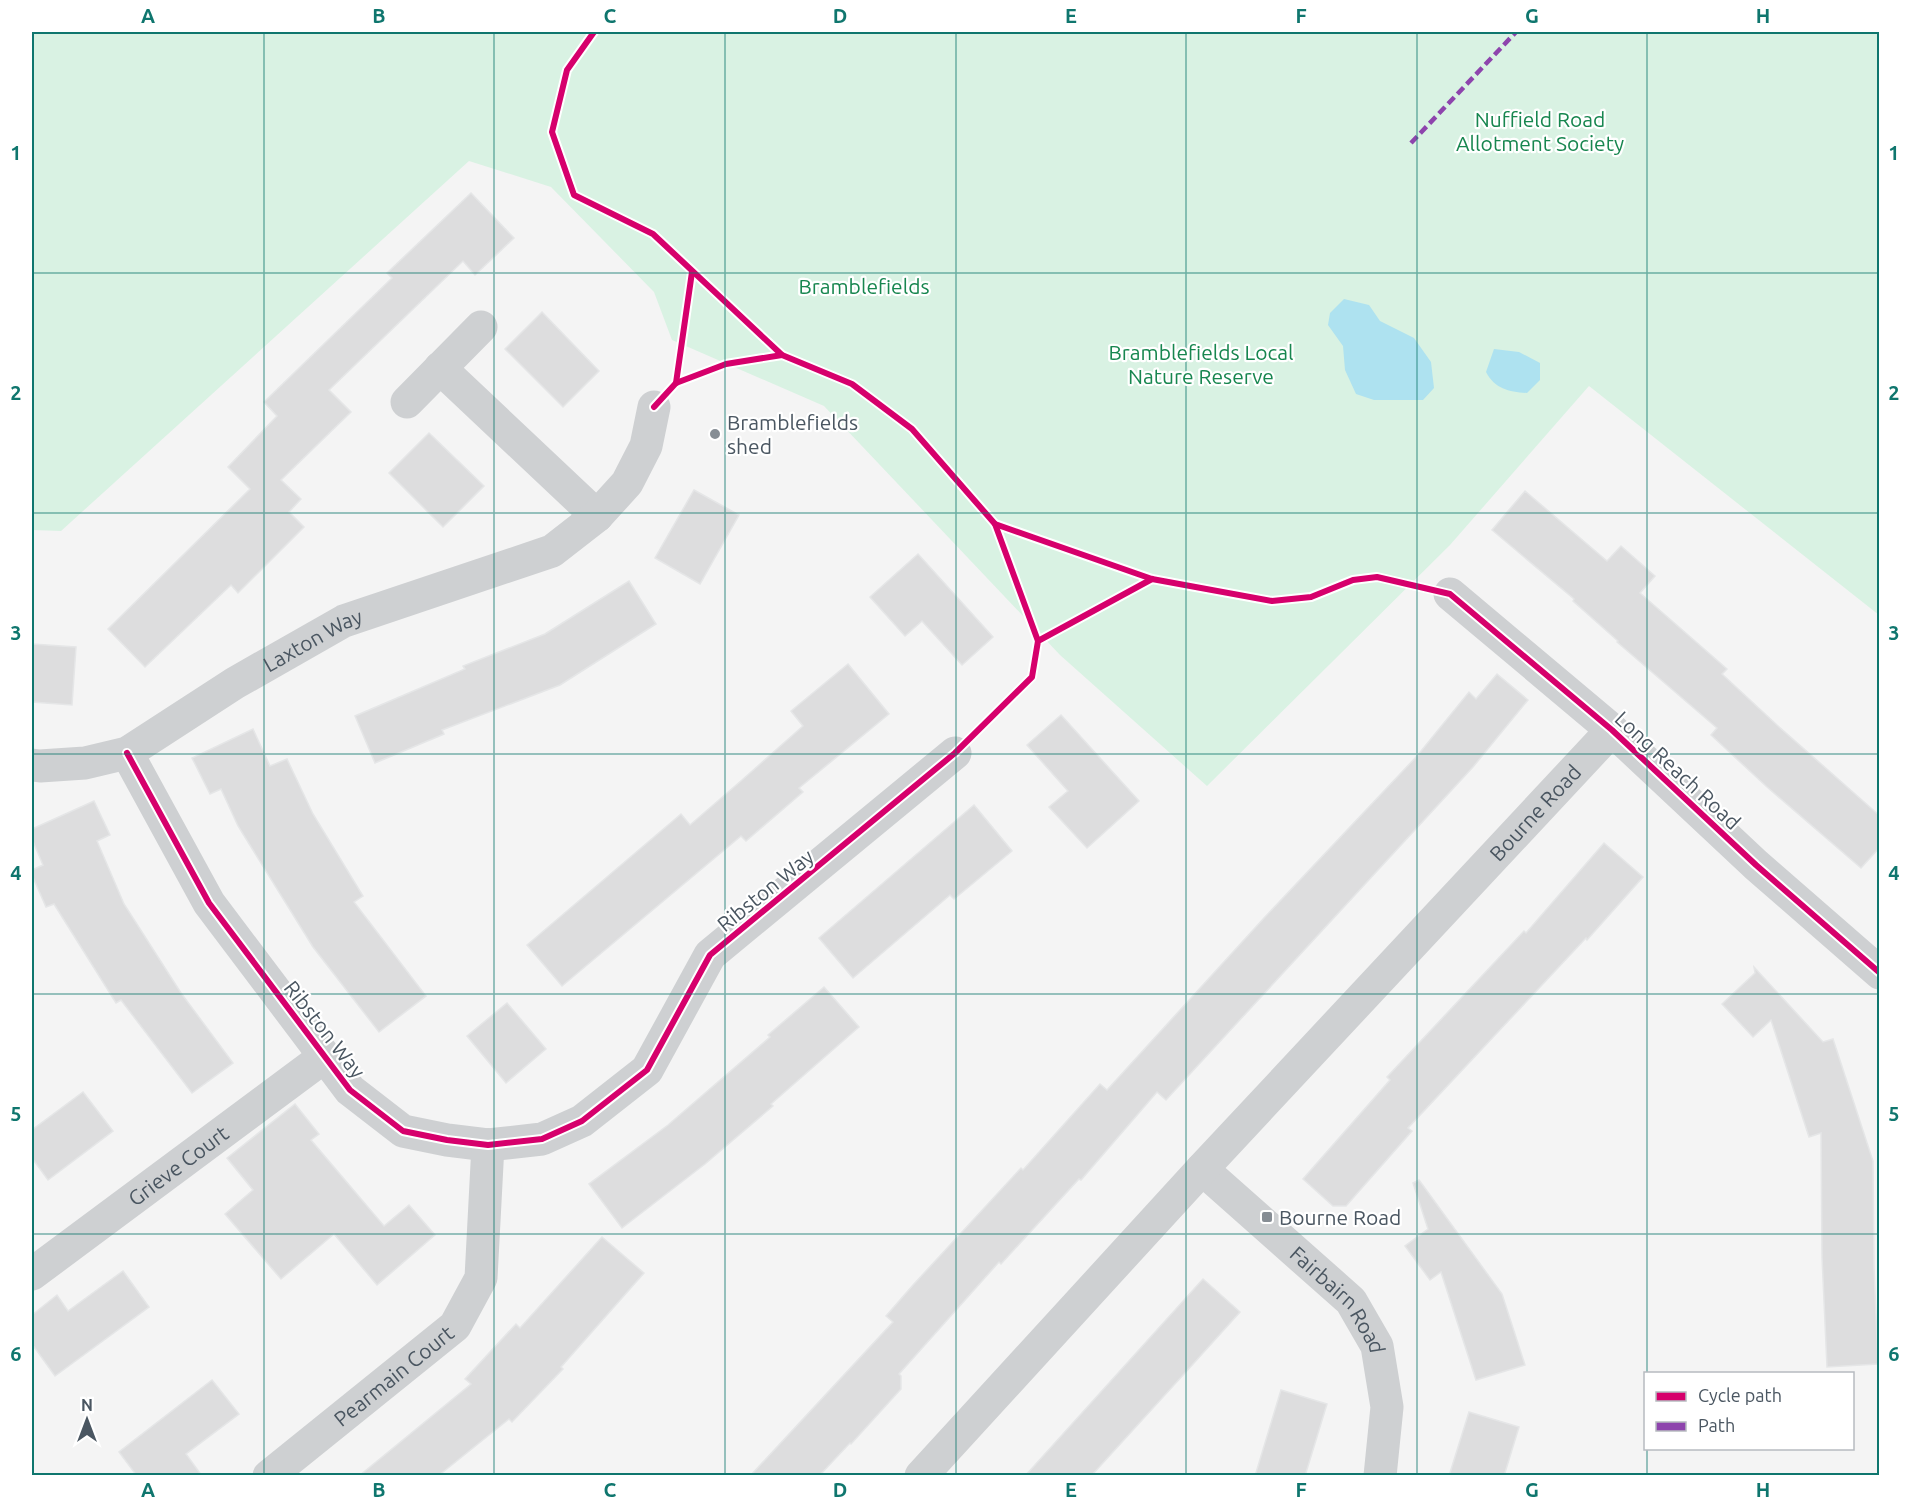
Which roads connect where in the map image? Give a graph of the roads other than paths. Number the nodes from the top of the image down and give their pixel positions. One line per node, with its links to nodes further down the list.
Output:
1 (481, 327): 2 (street)
2 (440, 368): 3 (street); 5 (street)
3 (407, 402)
4 (654, 407): 5 (street, Laxton Way)
5 (597, 516): 8 (street, Laxton Way)
6 (1450, 594): 7 (street, Long Reach Road)
7 (1612, 730): 11 (street, Long Reach Road); 14 (street, Bourne Road)
8 (127, 753): 10 (street, Laxton Way); 12 (street, Ribston Way)
9 (955, 753): 13 (street, Ribston Way)
10 (32, 765)
11 (1880, 973)
12 (324, 1058): 13 (street, Ribston Way); 15 (street, Grieve Court)
13 (488, 1144): 16 (street, Pearmain Court)
14 (1202, 1169): 17 (street, Bourne Road); 18 (street, Fairbairn Road)
15 (32, 1274)
16 (269, 1476)
17 (921, 1476)
18 (1380, 1476)

